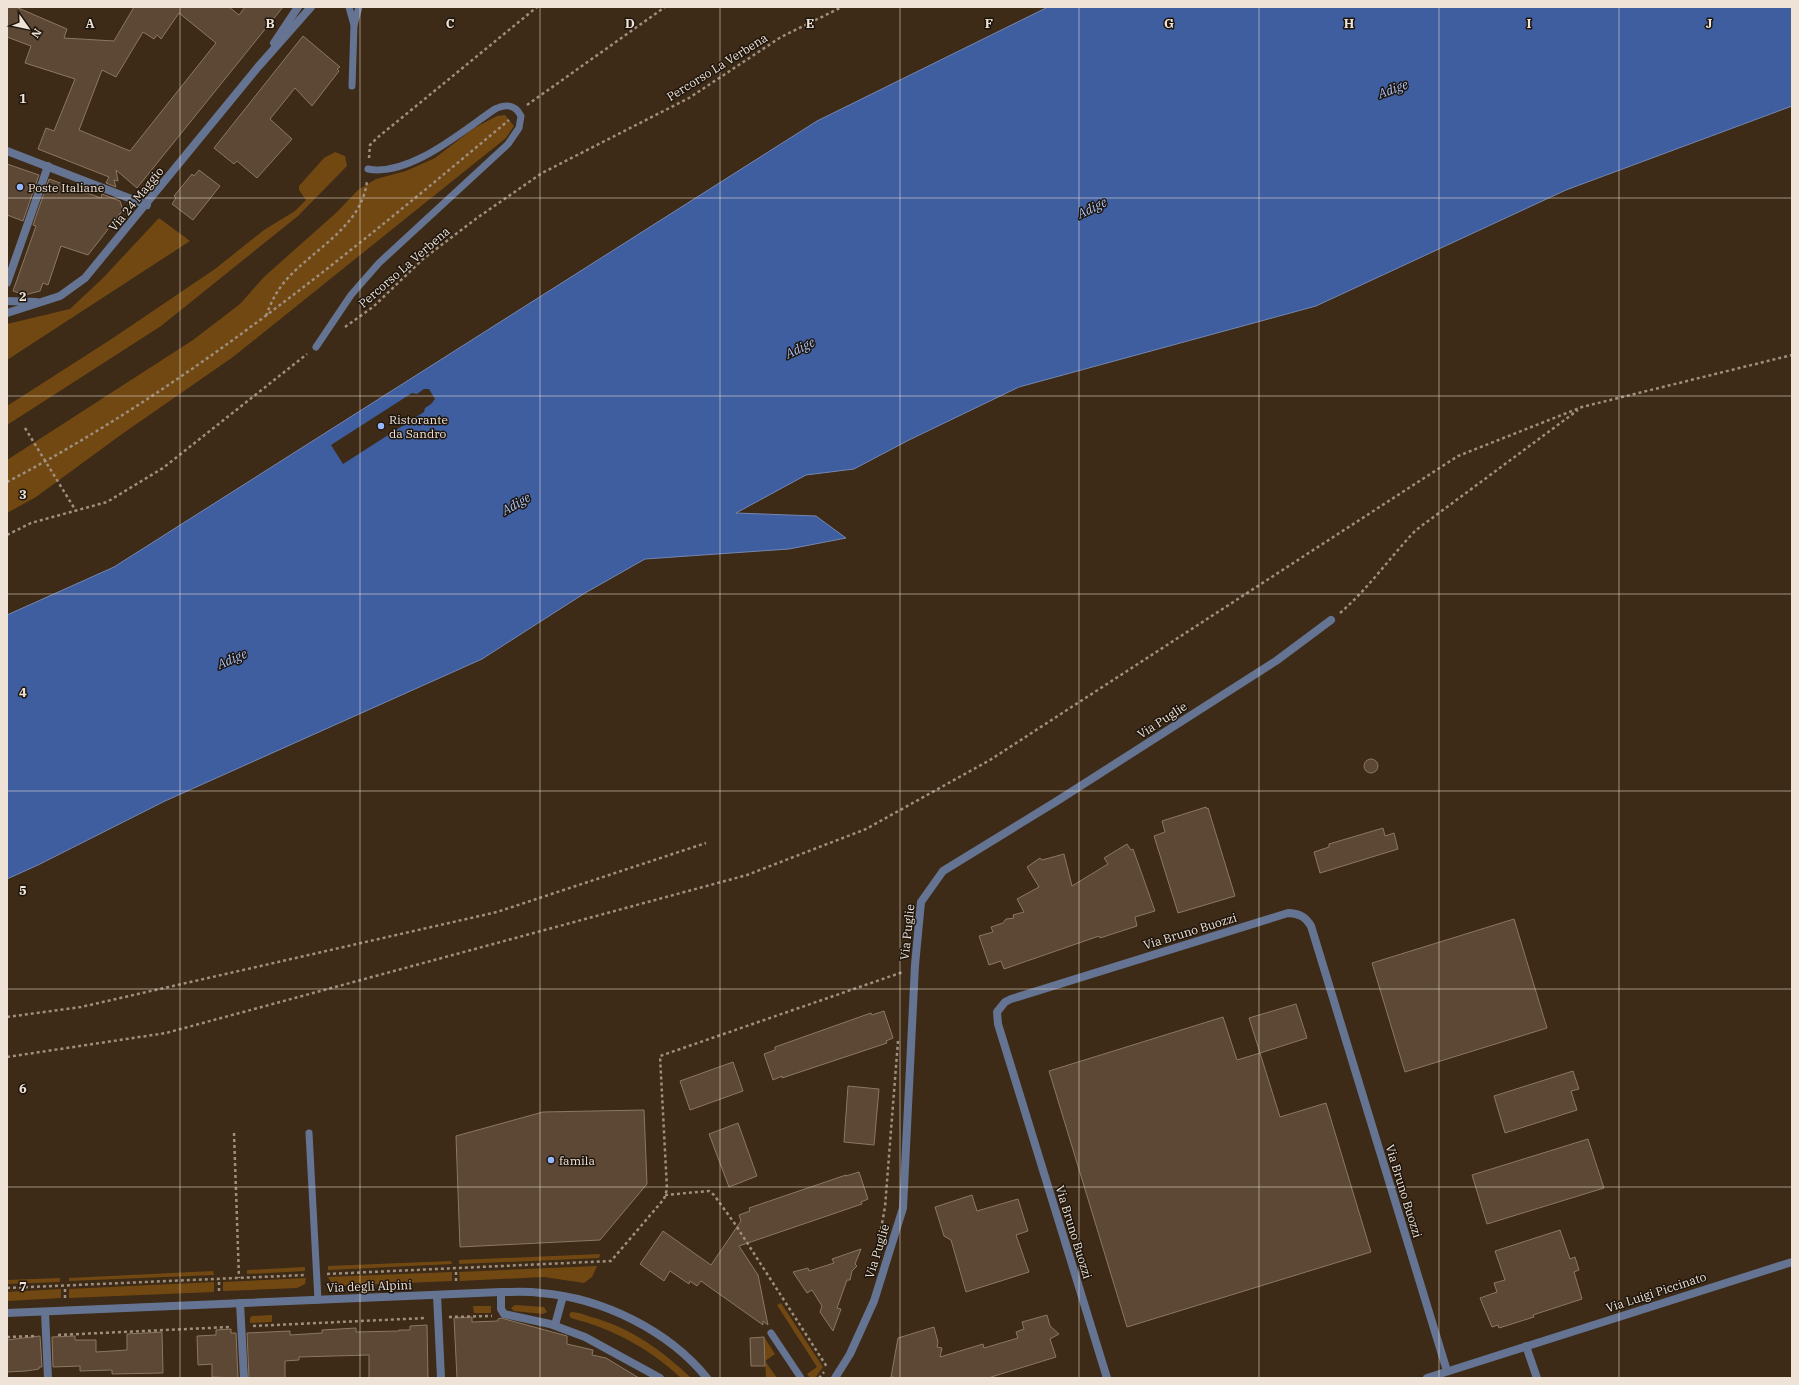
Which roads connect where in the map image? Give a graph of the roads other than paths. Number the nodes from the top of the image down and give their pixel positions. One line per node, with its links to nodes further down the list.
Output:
1 (298, 7): 6 (street, Via 24 Maggio)
2 (311, 7): 6 (street, Via 24 Maggio)
3 (349, 7): 5 (lane)
4 (359, 7): 5 (lane)
5 (354, 25): 7 (lane)
6 (258, 67): 11 (street, Via 24 Maggio)
7 (352, 86)
8 (7, 151): 9 (street)
9 (48, 166): 11 (street); 12 (street)
10 (368, 169): 16 (lane)
11 (147, 205): 14 (street, Via 24 Maggio)
12 (7, 283)
13 (7, 301): 14 (street)
14 (49, 301): 15 (street, Via 24 Maggio)
15 (7, 313)
16 (316, 346)
17 (1331, 620): 37 (street, Via Puglie)
18 (309, 1133): 23 (lane)
19 (1792, 1262): 29 (street, Via Luigi Piccinato)
20 (501, 1292): 21 (street, Via degli Alpini); 22 (street, Via degli Alpini); 27 (street)
21 (437, 1295): 23 (street, Via degli Alpini); 33 (street)
22 (563, 1296): 27 (street); 35 (street, Via degli Alpini)
23 (318, 1300): 24 (street, Via degli Alpini)
24 (240, 1303): 25 (street, Via degli Alpini); 32 (street)
25 (45, 1312): 26 (street, Via degli Alpini); 31 (street)
26 (7, 1313)
27 (555, 1326): 34 (street)
28 (771, 1333): 36 (lane)
29 (1526, 1346): 30 (street, Via Luigi Piccinato); 40 (street)
30 (1447, 1371): 38 (street, Via Bruno Buozzi); 39 (street, Via Luigi Piccinato)
31 (48, 1378)
32 (244, 1378)
33 (441, 1378)
34 (660, 1378)
35 (707, 1378)
36 (801, 1378)
37 (835, 1378)
38 (1107, 1378)
39 (1427, 1378)
40 (1537, 1378)

